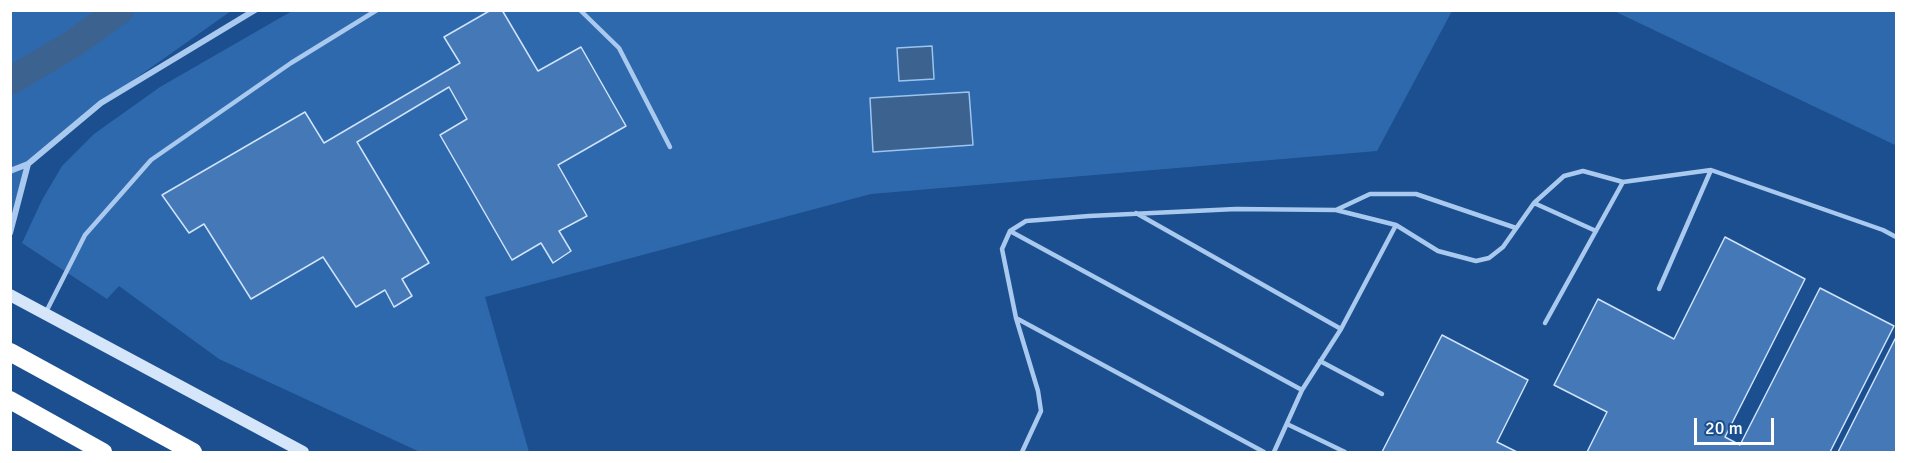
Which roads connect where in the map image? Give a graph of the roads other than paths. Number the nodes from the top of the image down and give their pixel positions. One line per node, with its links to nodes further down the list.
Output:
1 (255, 10): 5 (street)
2 (377, 10): 20 (lane)
3 (580, 10): 4 (lane)
4 (670, 147)
5 (28, 164): 7 (street); 16 (street)
6 (1711, 170): 8 (lane); 17 (lane); 18 (lane)
7 (10, 171)
8 (1623, 182): 9 (lane); 15 (lane)
9 (1534, 204): 13 (lane); 15 (lane)
10 (1336, 210): 11 (lane); 12 (lane); 13 (lane)
11 (1136, 213): 14 (lane); 23 (lane)
12 (1396, 225): 13 (lane); 23 (lane)
13 (1516, 228)
14 (1010, 231): 21 (lane); 26 (lane)
15 (1596, 231): 22 (lane)
16 (10, 233)
17 (1896, 237)
18 (1659, 289)
19 (10, 295): 20 (street)
20 (45, 314): 32 (street)
21 (1016, 318): 33 (lane); 34 (lane)
22 (1545, 323)
23 (1341, 329): 25 (lane)
24 (10, 352): 31 (highway)
25 (1320, 361): 26 (lane); 27 (lane)
26 (1302, 390): 29 (lane)
27 (1382, 394)
28 (10, 400): 30 (highway)
29 (1287, 424): 35 (lane); 36 (lane)
30 (102, 453)
31 (193, 453)
32 (303, 453)
33 (1022, 453)
34 (1264, 453)
35 (1274, 453)
36 (1345, 453)

